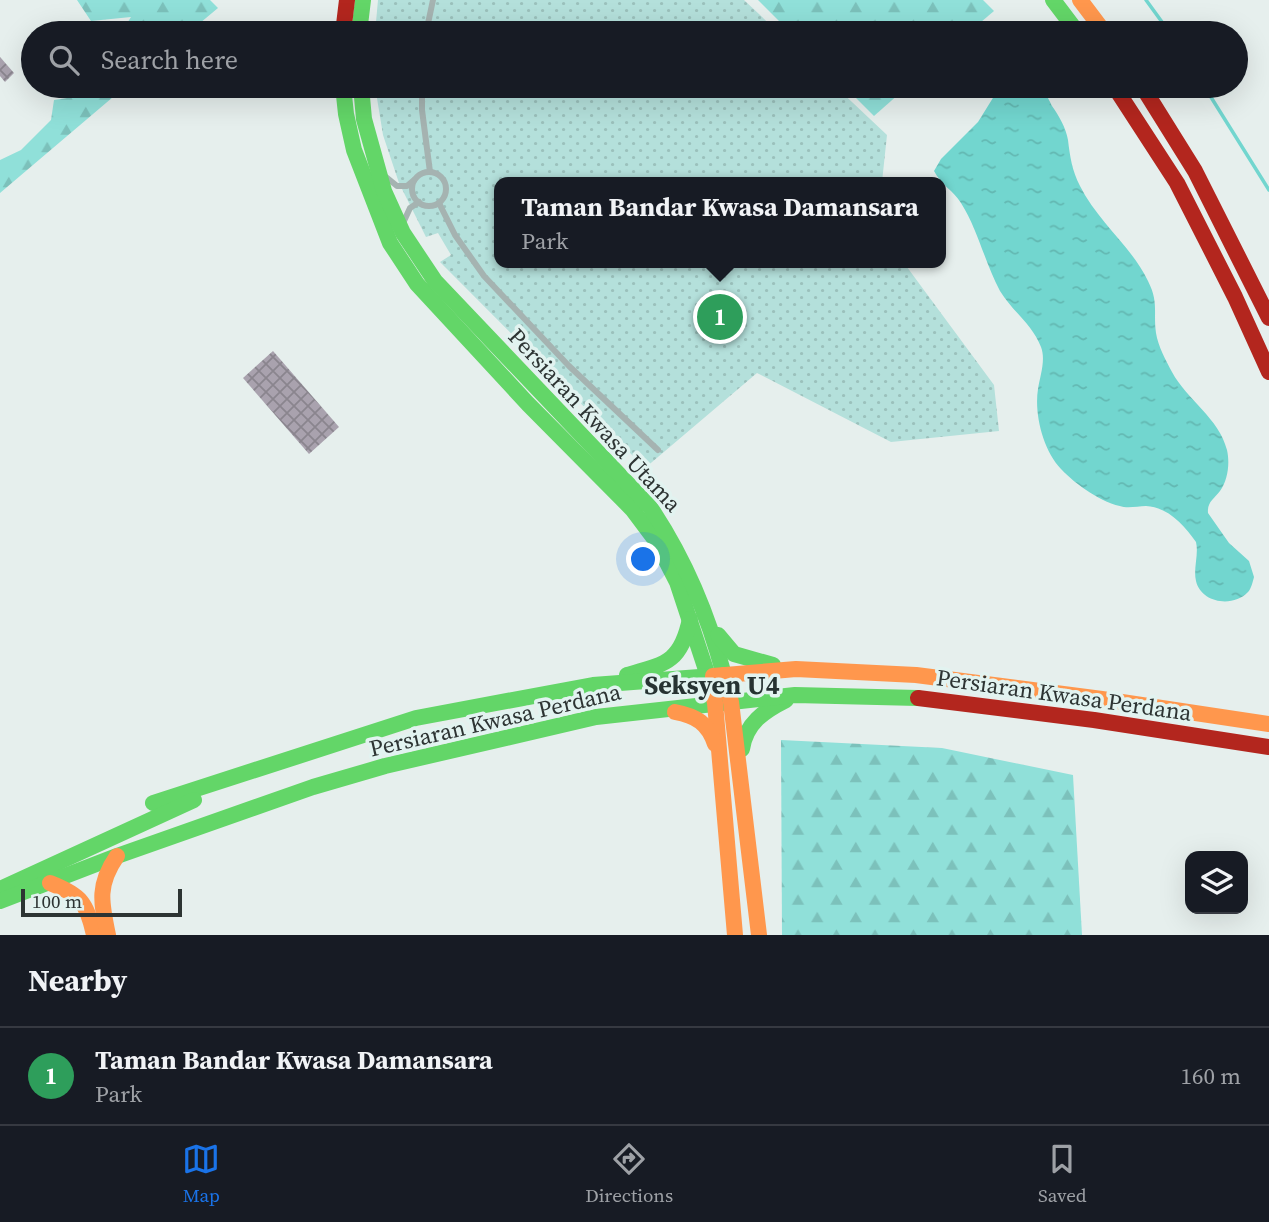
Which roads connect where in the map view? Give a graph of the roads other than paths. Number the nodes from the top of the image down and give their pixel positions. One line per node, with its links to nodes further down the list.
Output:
1 (346, 0): 6 (main road)
2 (363, 0): 7 (main road)
3 (433, 0): 8 (lane)
4 (1053, 0): 9 (main road)
5 (1080, 0): 10 (main road)
6 (344, 21)
7 (360, 21)
8 (429, 21)
9 (1069, 21)
10 (1096, 21)
11 (344, 98): 26 (main road, Persiaran Kwasa Utama)
12 (362, 98): 16 (main road, Persiaran Kwasa Utama)
13 (422, 98): 17 (lane)
14 (1122, 98): 23 (main road)
15 (1149, 98): 22 (main road)
16 (372, 154): 18 (lane); 21 (main road, Persiaran Kwasa Utama)
17 (430, 172): 18 (lane); 20 (lane)
18 (415, 179): 19 (lane)
19 (419, 202): 20 (lane); 21 (lane)
20 (439, 203): 24 (lane)
21 (403, 233): 25 (main road, Persiaran Kwasa Utama)
22 (1269, 318)
23 (1269, 372)
24 (658, 450)
25 (694, 581): 27 (main road); 28 (main road, Persiaran Kwasa Utama)
26 (690, 618): 28 (main road, Persiaran Kwasa Utama); 29 (main road)
27 (796, 669): 28 (main road, Persiaran Kwasa Perdana); 33 (main road, Persiaran Kwasa Perdana)
28 (717, 675): 29 (main road, Persiaran Kwasa Perdana); 31 (main road, Persiaran Kwasa Utama)
29 (593, 685): 37 (main road, Persiaran Kwasa Perdana)
30 (795, 695): 31 (main road, Persiaran Kwasa Perdana); 34 (main road, Persiaran Kwasa Perdana); 36 (main road)
31 (723, 702): 32 (main road, Persiaran Kwasa Perdana); 35 (main road, Persiaran Kwasa Utama); 36 (main road, Persiaran Kwasa Utama)
32 (654, 709): 35 (main road); 39 (main road, Persiaran Kwasa Perdana)
33 (1269, 724)
34 (1269, 747)
35 (721, 768): 45 (main road, Persiaran Kwasa Utama)
36 (741, 768): 46 (main road, Persiaran Kwasa Utama)
37 (238, 775): 38 (main road, Persiaran Kwasa Perdana); 41 (main road)
38 (153, 803)
39 (117, 856): 40 (main road, Persiaran Kwasa Perdana); 44 (main road)
40 (50, 883): 42 (main road, Persiaran Kwasa Perdana); 43 (main road)
41 (0, 890)
42 (0, 901)
43 (94, 935)
44 (108, 935)
45 (735, 935)
46 (759, 935)

